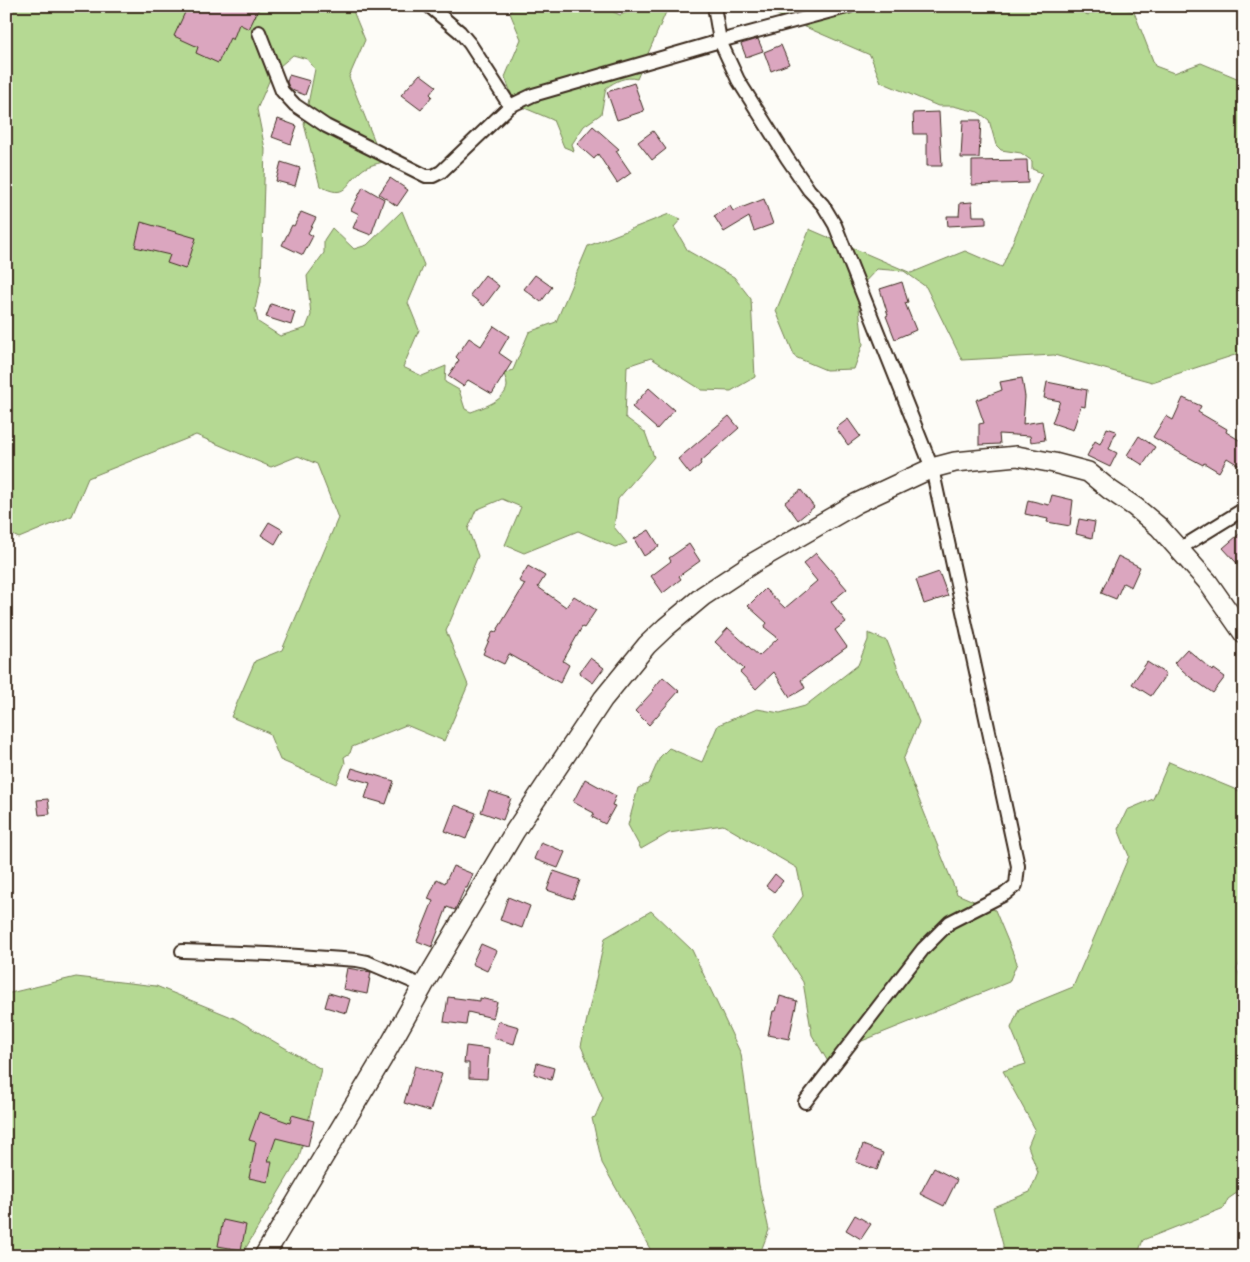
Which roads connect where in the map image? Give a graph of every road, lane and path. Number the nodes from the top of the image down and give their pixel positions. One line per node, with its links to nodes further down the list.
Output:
1 (429, 6): 6 (street)
2 (714, 6): 5 (street)
3 (850, 6): 5 (street)
4 (259, 32): 6 (street)
5 (720, 41): 6 (street); 7 (street)
6 (510, 106)
7 (932, 468): 9 (main road); 12 (main road); 13 (street)
8 (1244, 509): 9 (street)
9 (1179, 549): 10 (main road)
10 (1244, 634)
11 (182, 951): 12 (street)
12 (423, 986): 14 (main road)
13 (805, 1102)
14 (264, 1256)

